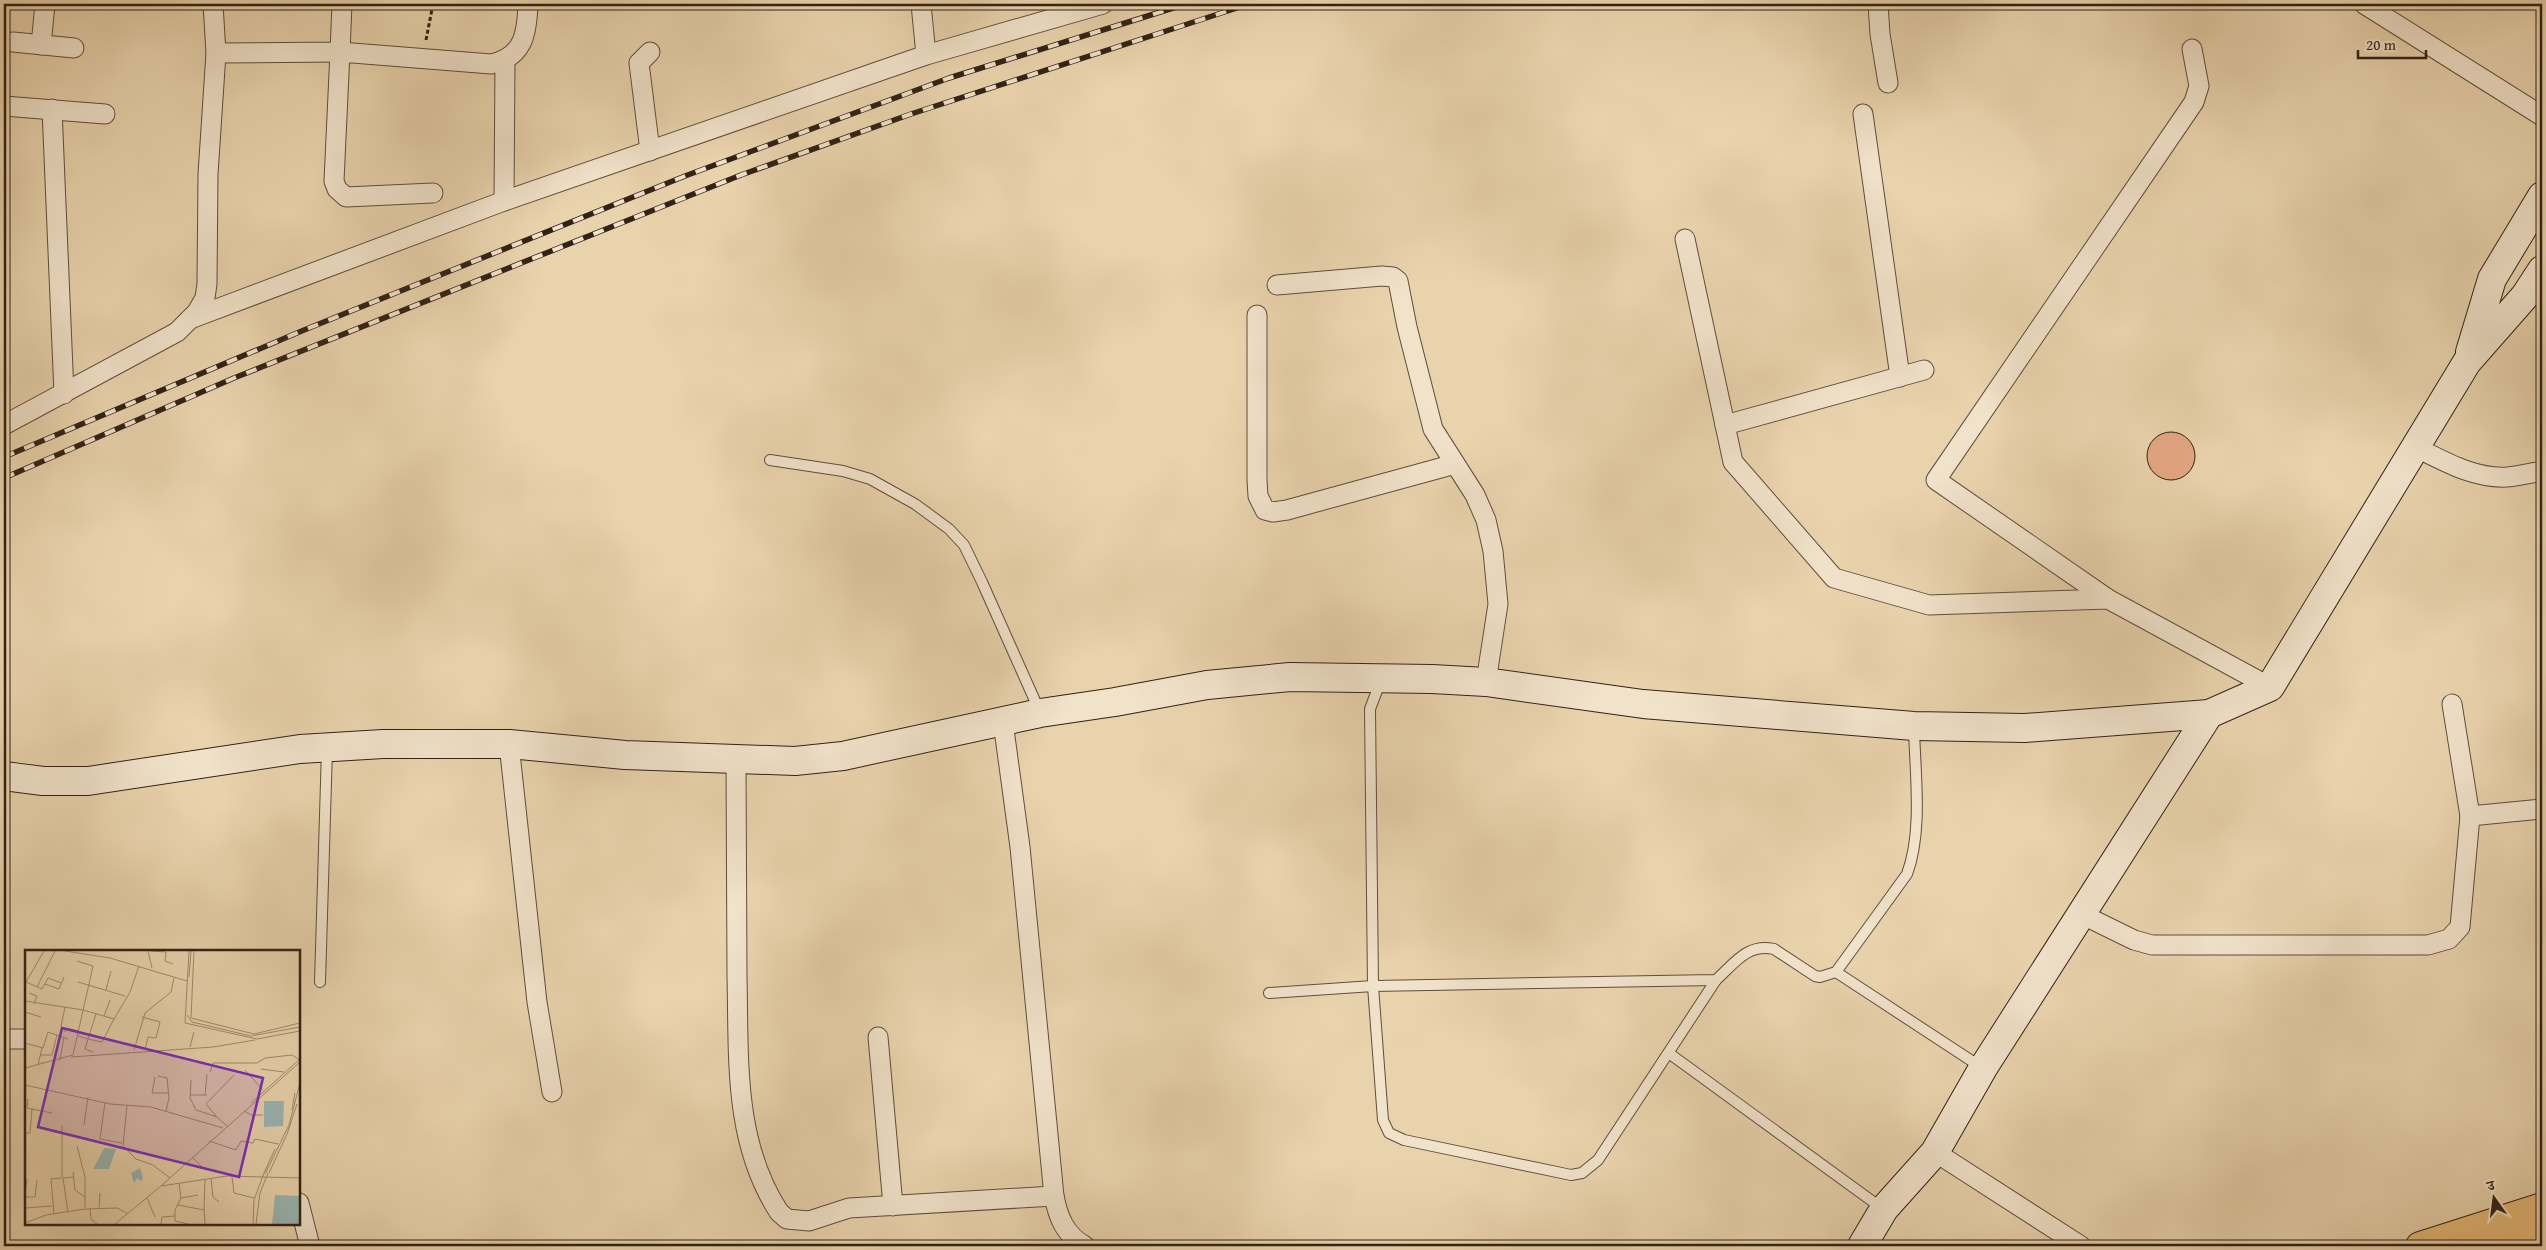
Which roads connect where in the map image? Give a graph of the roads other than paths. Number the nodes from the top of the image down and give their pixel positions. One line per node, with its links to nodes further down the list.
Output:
1 (45, 4): 11 (street)
2 (213, 4): 16 (street)
3 (342, 4): 14 (street)
4 (528, 4): 18 (street)
5 (921, 4): 17 (street)
6 (1103, 4): 9 (street)
7 (1878, 4): 19 (street)
8 (2364, 4): 24 (street)
9 (1050, 11): 17 (street)
10 (13, 42): 11 (street)
11 (41, 45): 12 (street)
12 (74, 48)
13 (2192, 49): 44 (street)
14 (340, 52): 16 (street); 18 (street); 26 (street)
15 (650, 52): 25 (street)
16 (216, 53): 33 (street)
17 (926, 55): 25 (street)
18 (505, 61): 28 (street)
19 (1888, 83)
20 (4, 106): 21 (street)
21 (52, 109): 22 (street); 37 (street)
22 (105, 114)
23 (1863, 114): 36 (street)
24 (2542, 116)
25 (650, 150): 28 (street)
26 (433, 192)
27 (2542, 196): 34 (street)
28 (504, 201): 33 (street)
29 (1685, 240): 39 (street)
30 (2542, 270): 34 (street)
31 (1277, 285): 42 (street)
32 (1258, 315): 42 (street)
33 (190, 320): 37 (street)
34 (2467, 362): 40 (street)
35 (1924, 370): 36 (street)
36 (1900, 377): 39 (street)
37 (64, 394): 38 (street)
38 (4, 425)
39 (1725, 425): 44 (street)
40 (2415, 448): 43 (street); 47 (street)
41 (770, 460): 49 (lane)
42 (1455, 464): 46 (street)
43 (2542, 471)
44 (2108, 599): 47 (street)
45 (1382, 679): 46 (street); 49 (street); 63 (lane)
46 (1486, 682): 52 (street)
47 (2270, 687): 50 (street)
48 (2452, 704): 58 (street)
49 (1040, 713): 51 (street)
50 (2209, 714): 52 (street); 59 (street)
51 (1003, 722): 55 (street); 72 (street)
52 (1914, 726): 60 (lane)
53 (509, 744): 54 (street); 55 (street); 70 (street)
54 (327, 748): 56 (street); 62 (lane)
55 (736, 761): 73 (street)
56 (4, 776)
57 (2542, 808): 58 (street)
58 (2470, 816): 59 (street)
59 (2081, 914): 69 (street)
60 (1836, 972): 61 (lane); 69 (lane)
61 (1716, 980): 63 (lane); 68 (lane)
62 (320, 982)
63 (1373, 986): 64 (lane); 68 (lane)
64 (1270, 993)
65 (878, 1037): 73 (street)
66 (4, 1039): 67 (street)
67 (25, 1039)
68 (1670, 1054): 76 (lane)
69 (1983, 1068): 71 (street)
70 (552, 1092)
71 (1935, 1152): 76 (street); 81 (street)
72 (1054, 1196): 73 (street); 79 (street)
73 (893, 1206)
74 (300, 1207): 78 (street)
75 (2542, 1207): 82 (highway)
76 (1884, 1209): 80 (street)
77 (2542, 1231): 83 (highway)
78 (310, 1246)
79 (1086, 1246)
80 (1862, 1246)
81 (2081, 1246)
82 (2420, 1246)
83 (2492, 1246)

